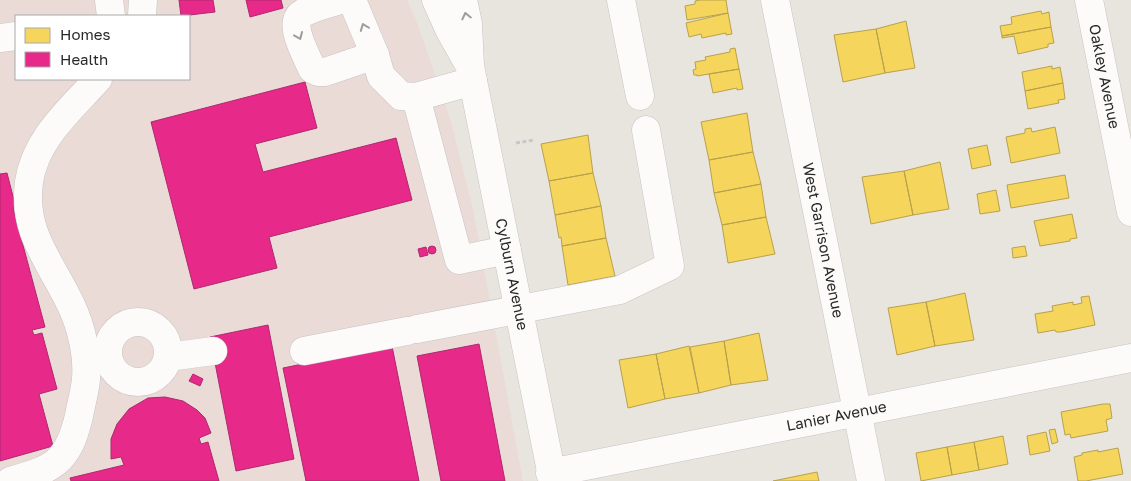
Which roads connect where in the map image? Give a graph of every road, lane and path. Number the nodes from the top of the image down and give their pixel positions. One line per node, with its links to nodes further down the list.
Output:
1 (109, 0): 10 (street)
2 (143, 0): 11 (street)
3 (340, 0): 14 (street, one-way to 14)
4 (352, 0): 14 (street, one-way to 4)
5 (436, 0): 15 (street, Cylburn Avenue)
6 (463, 0): 15 (street, Cylburn Avenue, one-way to 6)
7 (621, 0): 17 (street)
8 (775, 0): 30 (street, West Garrison Avenue)
9 (1089, 0): 22 (street, Oakley Avenue)
10 (111, 15)
11 (142, 15)
12 (15, 36): 13 (street)
13 (0, 38)
14 (375, 55): 18 (street)
15 (471, 74): 18 (street); 23 (street, Cylburn Avenue)
16 (97, 80): 25 (street)
17 (640, 96)
18 (416, 97): 23 (street)
19 (646, 130): 24 (street)
20 (534, 140): 21 (path)
21 (516, 143)
22 (1131, 212)
23 (507, 250): 24 (street, Cylburn Avenue)
24 (519, 310): 27 (street); 31 (street, Cylburn Avenue)
25 (96, 348): 28 (street); 28 (street); 32 (street)
26 (213, 351): 28 (street)
27 (304, 351)
28 (168, 357)
29 (1131, 358): 30 (street, Lanier Avenue)
30 (857, 412): 31 (street, Lanier Avenue); 33 (street, West Garrison Avenue)
31 (551, 478)
32 (10, 481)
33 (871, 481)

